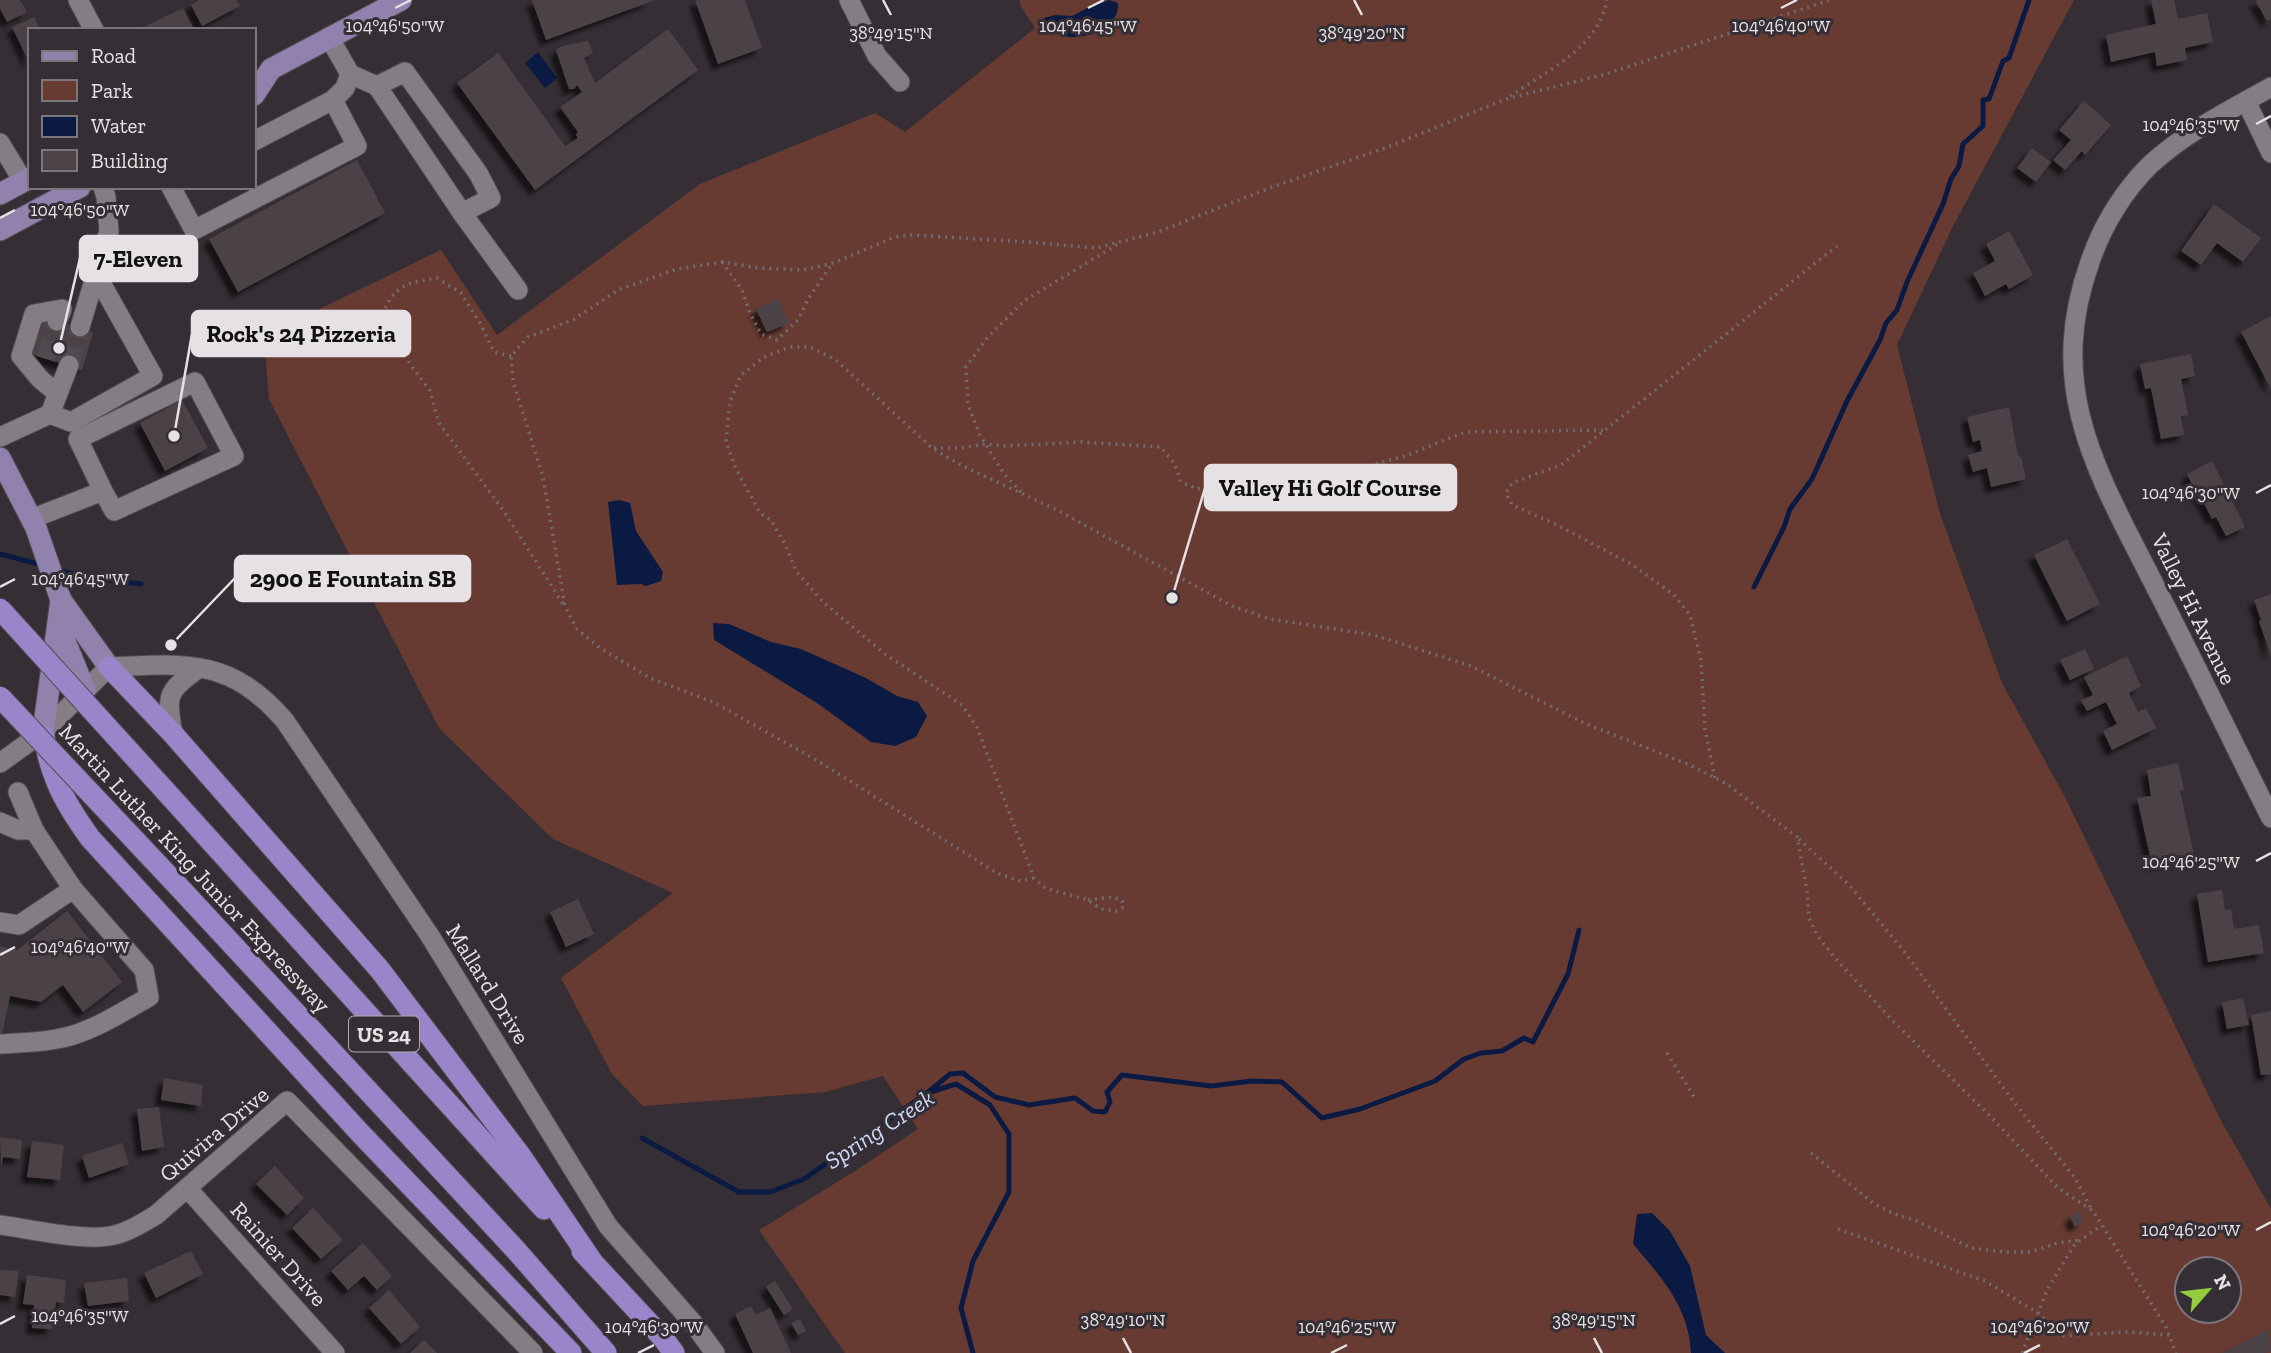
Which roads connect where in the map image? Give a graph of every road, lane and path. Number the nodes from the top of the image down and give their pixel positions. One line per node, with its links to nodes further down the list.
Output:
1 (78, 0): 6 (street)
2 (401, 0): 7 (main road)
3 (849, 0): 10 (street)
4 (1607, 0): 14 (path)
5 (1830, 0): 14 (path)
6 (93, 28)
7 (329, 37): 8 (main road); 9 (street)
8 (262, 68): 13 (main road)
9 (349, 74): 11 (street); 15 (street)
10 (900, 82)
11 (377, 86): 25 (street); 25 (street)
12 (2271, 87): 16 (street, Valley Hi Avenue)
13 (256, 89)
14 (1506, 99): 27 (path)
15 (333, 100): 17 (street); 23 (street)
16 (2245, 101): 19 (street); 64 (street, Valley Hi Avenue)
17 (256, 140)
18 (0, 143): 20 (street)
19 (2271, 153)
20 (27, 179): 24 (main road)
21 (76, 189): 26 (main road)
22 (104, 189): 31 (street)
23 (172, 189)
24 (0, 194)
25 (462, 213): 32 (street)
26 (0, 230)
27 (1123, 241): 30 (path); 45 (path)
28 (1837, 246): 43 (path)
29 (722, 262): 30 (path); 35 (path); 37 (path)
30 (833, 263): 35 (path)
31 (96, 274): 33 (street); 42 (street)
32 (518, 290)
33 (87, 304): 34 (street); 40 (street)
34 (80, 327)
35 (777, 340): 36 (path)
36 (780, 350): 46 (path); 68 (path)
37 (511, 356): 52 (path); 52 (path)
38 (46, 359): 40 (street)
39 (69, 365): 41 (street)
40 (40, 379): 41 (street)
41 (57, 393): 42 (street)
42 (50, 414): 44 (street)
43 (1606, 430): 45 (path); 62 (path)
44 (0, 437)
45 (985, 444): 46 (path); 49 (path)
46 (932, 448): 49 (path)
47 (0, 458): 50 (main road)
48 (103, 491): 48 (street); 50 (street)
49 (1024, 495): 62 (path)
50 (34, 524): 51 (main road)
51 (61, 600): 54 (main road); 55 (main road)
52 (565, 606): 68 (path)
53 (0, 609): 82 (highway, Martin Luther King Junior Expressway / US 24, bridge)
54 (58, 622): 57 (main road); 59 (main road)
55 (108, 667): 56 (street, Mallard Drive); 57 (street); 60 (highway)
56 (199, 668): 60 (street); 90 (street, Mallard Drive)
57 (85, 690): 59 (street)
58 (0, 697): 88 (highway, Martin Luther King Junior Expressway / US 24, bridge)
59 (43, 732): 61 (street); 87 (highway)
60 (173, 734): 82 (highway)
61 (0, 763)
62 (1715, 778): 67 (path)
63 (18, 792): 66 (street)
64 (2271, 818)
65 (0, 822): 66 (street)
66 (34, 830): 69 (street)
67 (1797, 837): 77 (path); 77 (path)
68 (1034, 878): 70 (path)
69 (73, 889): 71 (street); 72 (street)
70 (1088, 900): 70 (path)
71 (0, 922)
72 (0, 1044)
73 (1667, 1053): 74 (path)
74 (1696, 1100)
75 (1811, 1153): 81 (path)
76 (187, 1188): 78 (street, Quivira Drive); 85 (street, Rainier Drive); 86 (street, Quivira Drive)
77 (2093, 1211): 79 (path)
78 (0, 1225)
79 (2102, 1225): 81 (path); 84 (path)
80 (1838, 1229): 83 (path)
81 (2081, 1240): 83 (path)
82 (591, 1260): 89 (highway, US 24)
83 (2038, 1313): 84 (path); 91 (path)
84 (2169, 1335): 92 (path)
85 (335, 1353)
86 (533, 1353)
87 (570, 1353)
88 (606, 1353)
89 (674, 1353)
90 (715, 1353)
91 (2022, 1353)
92 (2176, 1353)

